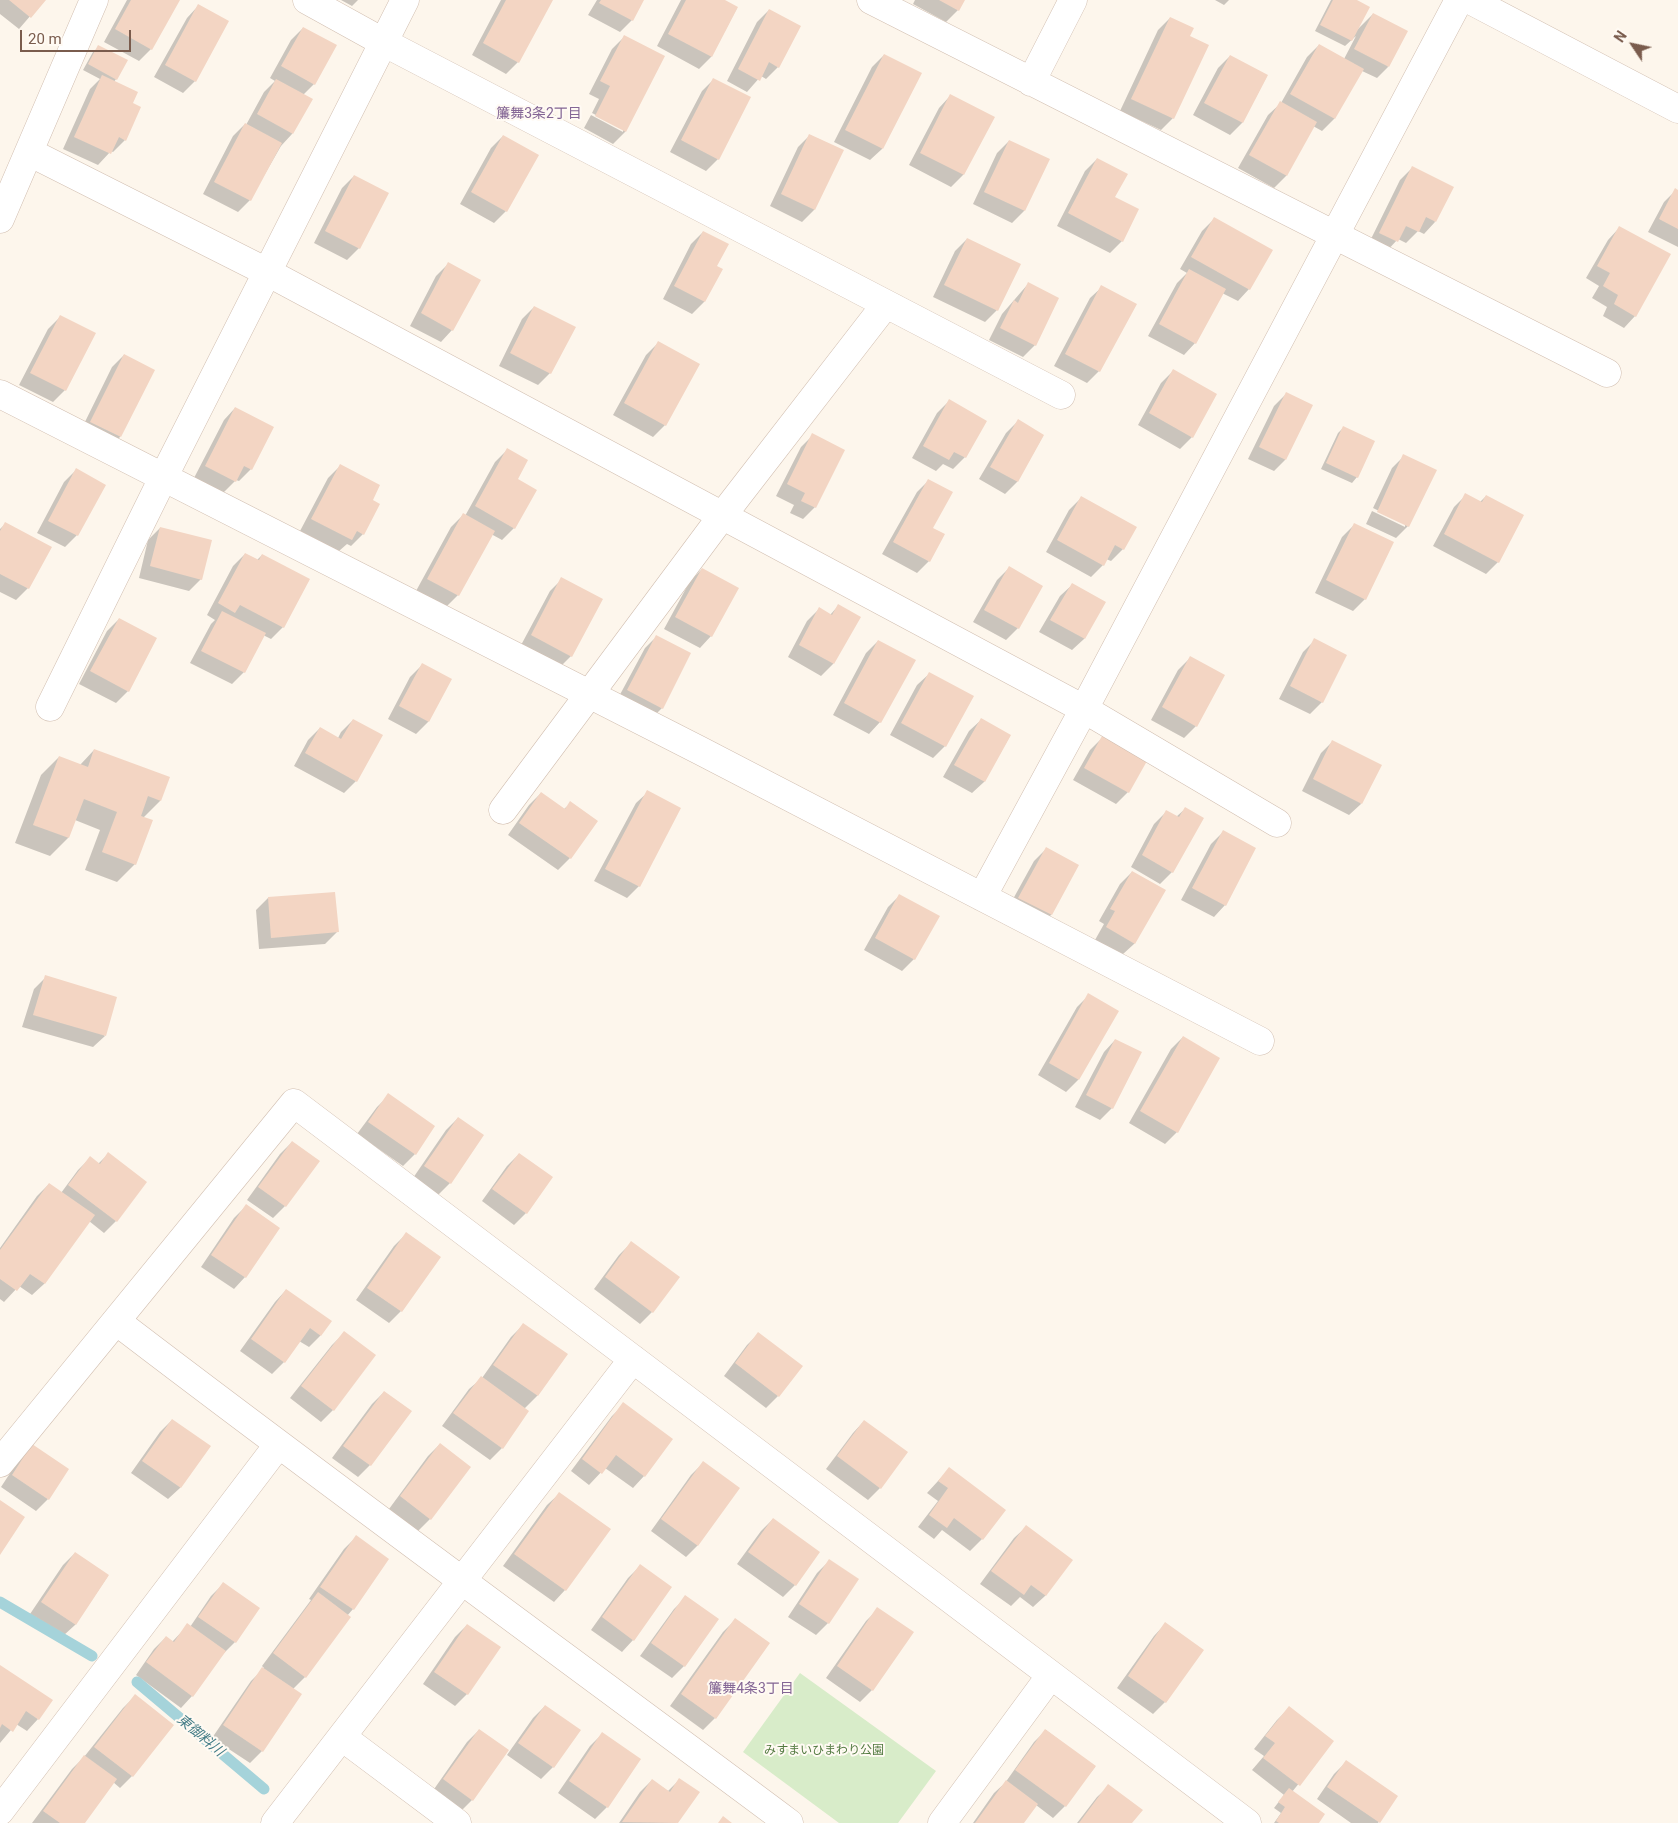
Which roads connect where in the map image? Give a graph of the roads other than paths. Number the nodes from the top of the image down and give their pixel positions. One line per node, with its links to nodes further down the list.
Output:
1 (94, 0): 11 (street)
2 (307, 0): 8 (street)
3 (404, 0): 8 (street)
4 (871, 0): 9 (street)
5 (1073, 0): 9 (street)
6 (1459, 0): 13 (street)
7 (1470, 0): 10 (street)
8 (383, 42): 14 (street); 15 (street)
9 (1031, 82): 13 (street)
10 (1678, 109)
11 (29, 152): 12 (street); 14 (street)
12 (0, 219)
13 (1336, 236): 16 (street); 23 (street)
14 (267, 272): 19 (street); 20 (street)
15 (886, 304): 18 (street); 20 (street)
16 (1607, 373)
17 (0, 394): 19 (street)
18 (1060, 394)
19 (164, 476): 21 (street); 22 (street)
20 (722, 516): 21 (street); 23 (street)
21 (590, 694): 24 (street); 26 (street)
22 (50, 707)
23 (1084, 709): 25 (street); 26 (street)
24 (503, 810)
25 (1277, 823)
26 (982, 896): 27 (street)
27 (1260, 1041)
28 (116, 1321): 29 (street); 30 (street); 31 (street)
29 (633, 1359): 32 (street); 33 (street)
30 (278, 1444): 32 (street); 35 (street)
31 (0, 1463)
32 (463, 1580): 34 (street); 39 (street)
33 (1051, 1675): 40 (street); 41 (street)
34 (342, 1737): 37 (street); 38 (street)
35 (0, 1812): 36 (street)
36 (8, 1823)
37 (275, 1823)
38 (457, 1823)
39 (789, 1823)
40 (942, 1823)
41 (1247, 1823)

